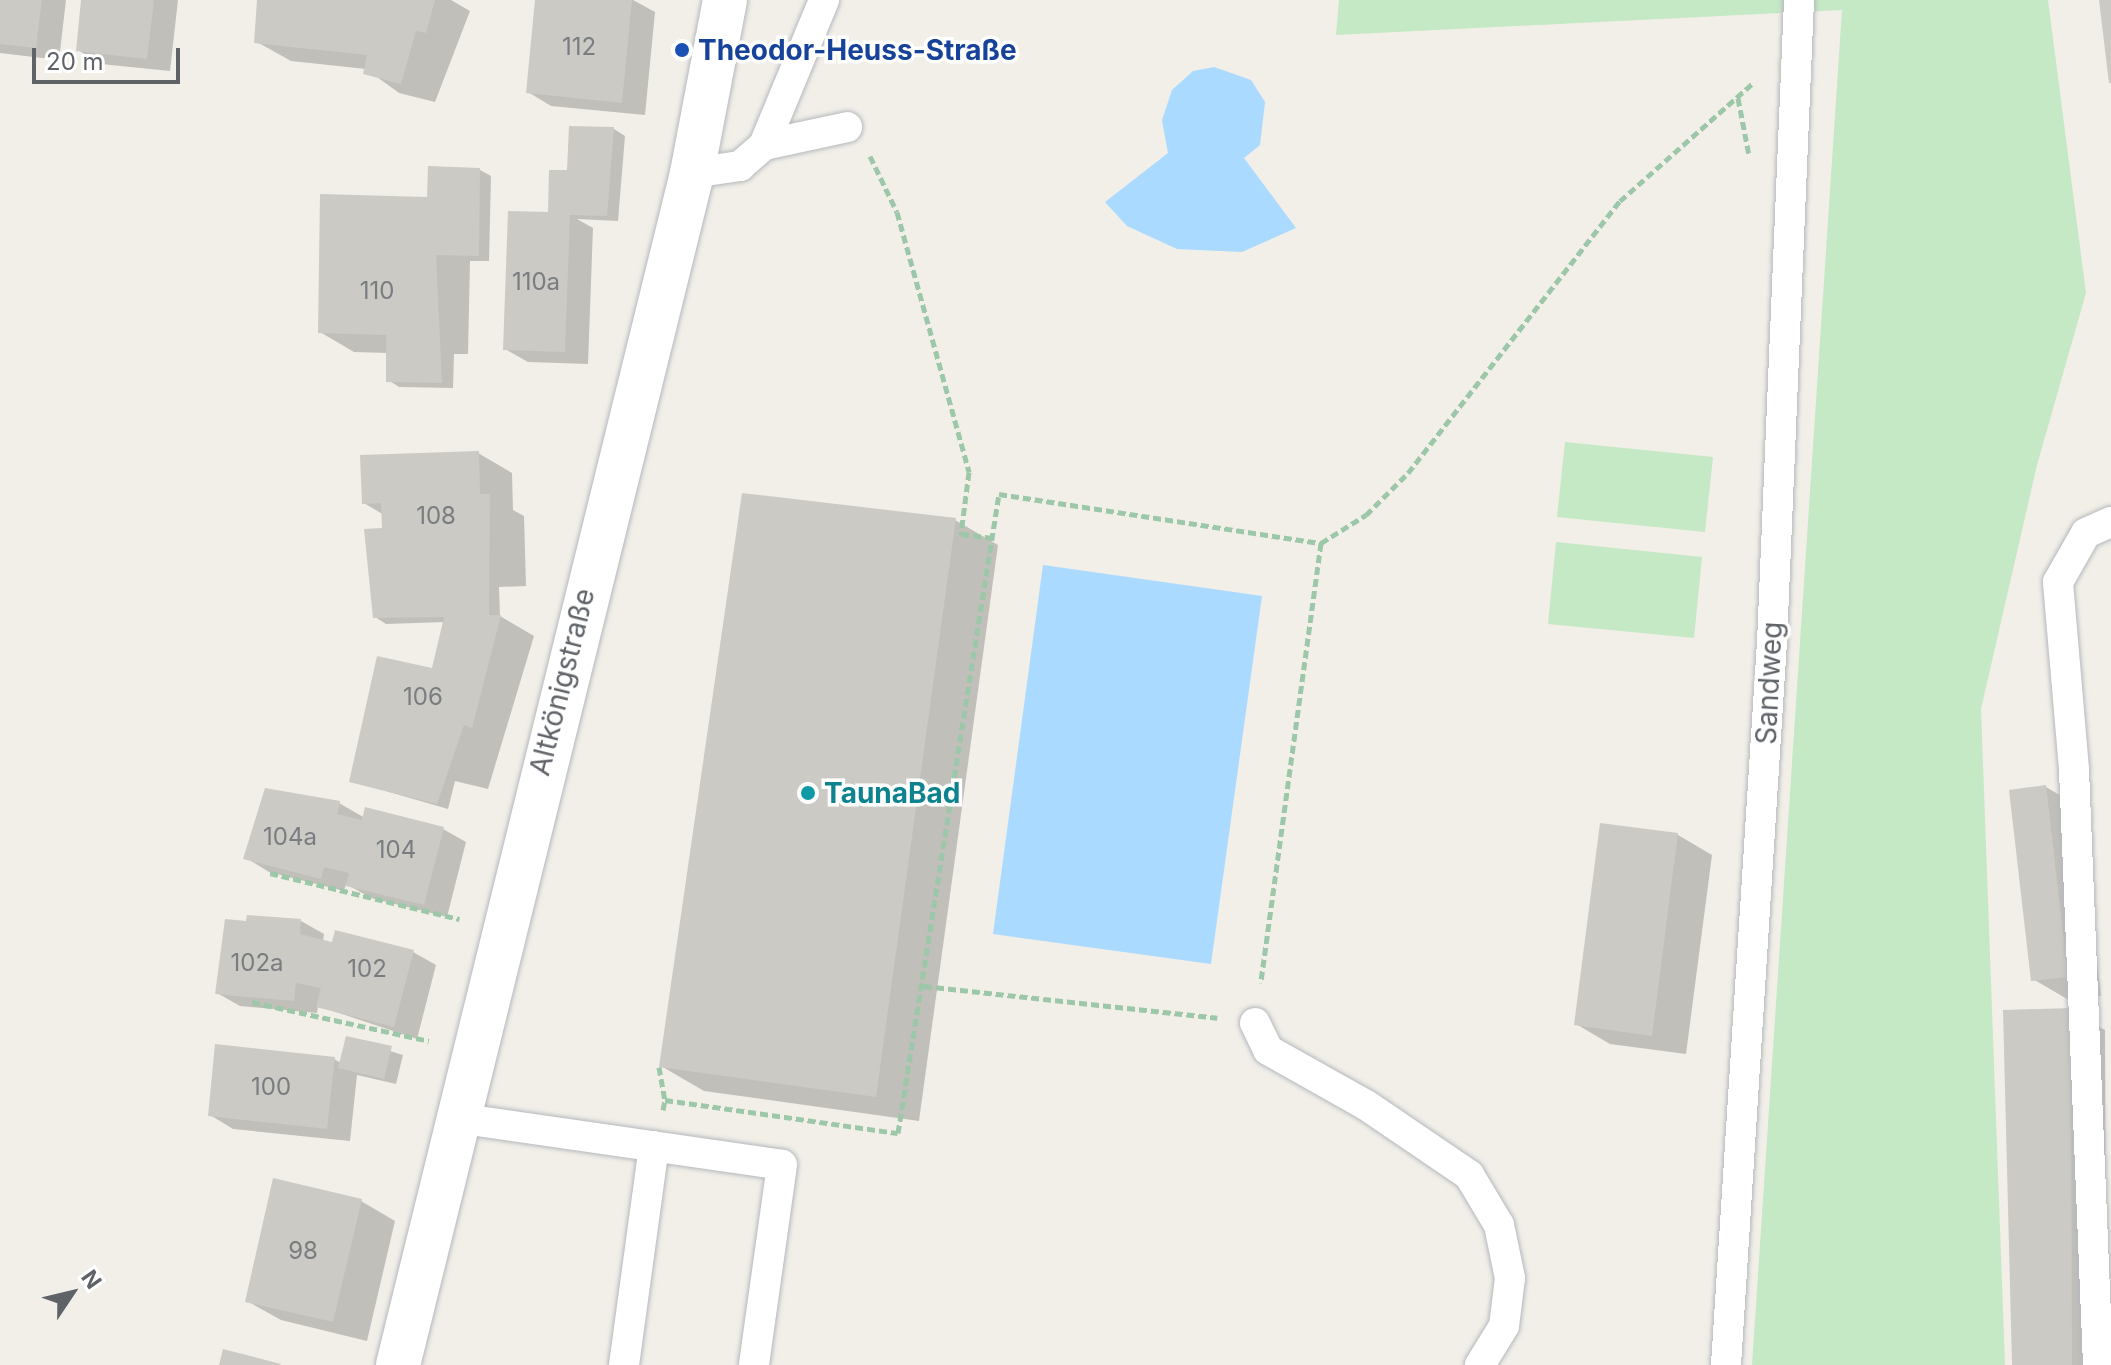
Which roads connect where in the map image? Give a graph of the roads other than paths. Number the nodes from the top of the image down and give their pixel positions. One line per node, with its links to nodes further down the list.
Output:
1 (725, 0): 6 (street, Altkönigstraße)
2 (824, 0): 5 (lane)
3 (1799, 0): 16 (lane, Sandweg)
4 (847, 127): 5 (lane)
5 (764, 145): 6 (lane)
6 (692, 173): 9 (street, Altkönigstraße)
7 (2111, 522): 10 (lane)
8 (1255, 1023): 15 (lane)
9 (457, 1118): 11 (lane); 12 (street, Altkönigstraße)
10 (2102, 1131): 17 (lane)
11 (654, 1146): 13 (lane); 14 (lane)
12 (398, 1365)
13 (624, 1365)
14 (754, 1365)
15 (1480, 1365)
16 (1726, 1365)
17 (2098, 1365)

